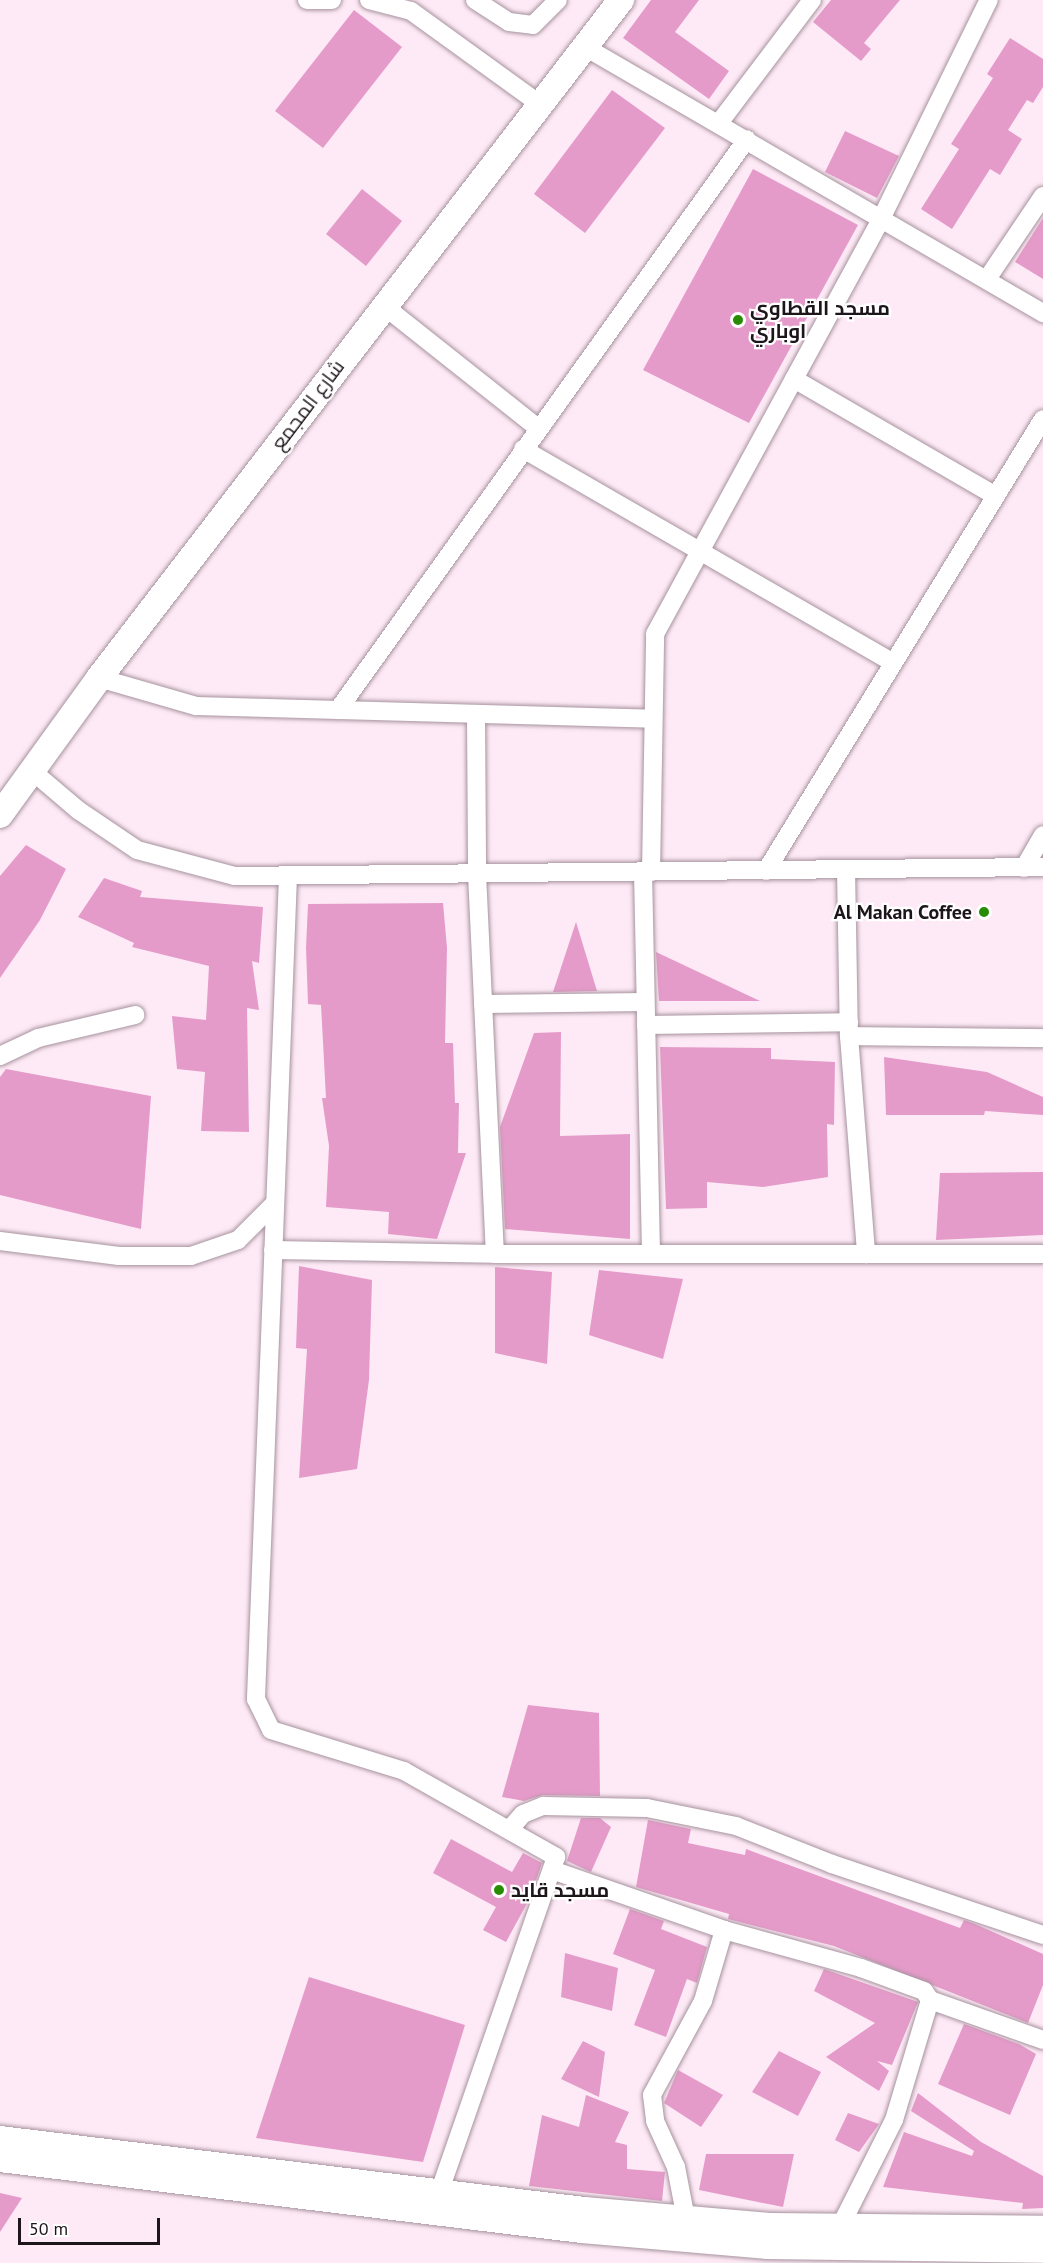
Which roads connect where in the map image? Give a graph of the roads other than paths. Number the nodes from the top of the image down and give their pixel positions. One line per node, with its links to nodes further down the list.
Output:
1 (307, 0): 2 (street)
2 (332, 0)
3 (369, 0): 10 (street)
4 (475, 0): 5 (street)
5 (558, 0)
6 (621, 0): 9 (street, شارع المجمع)
7 (812, 0): 11 (street)
8 (989, 0): 14 (street)
9 (585, 47): 10 (street, شارع المجمع); 11 (street)
10 (541, 105): 16 (street, شارع المجمع)
11 (719, 123): 12 (street)
12 (747, 140): 14 (street); 20 (street)
13 (1043, 196): 15 (street)
14 (882, 217): 15 (street); 18 (street)
15 (987, 279): 17 (street)
16 (384, 306): 20 (street); 25 (street, شارع المجمع)
17 (1043, 313)
18 (794, 379): 22 (street); 23 (street)
19 (1043, 419): 22 (street)
20 (538, 428): 21 (street)
21 (523, 449): 23 (street); 26 (street)
22 (996, 496): 24 (street)
23 (700, 551): 24 (street); 28 (street)
24 (893, 663): 35 (street)
25 (99, 678): 26 (street); 29 (street, شارع المجمع)
26 (338, 710): 27 (street)
27 (476, 714): 28 (street); 37 (street)
28 (654, 719): 36 (street)
29 (32, 770): 30 (street, شارع المجمع); 38 (street)
30 (0, 815)
31 (1043, 835): 33 (street)
32 (1043, 867): 33 (street)
33 (1024, 868): 34 (street)
34 (846, 870): 35 (street); 43 (street)
35 (766, 871): 36 (street)
36 (647, 872): 37 (street); 39 (street)
37 (477, 874): 38 (street); 40 (street)
38 (288, 876): 46 (street)
39 (645, 1002): 40 (street); 42 (street)
40 (483, 1004): 49 (street)
41 (135, 1015): 45 (street)
42 (646, 1025): 43 (street); 50 (street)
43 (849, 1029): 44 (street); 51 (street)
44 (1043, 1038)
45 (0, 1056)
46 (273, 1205): 47 (street); 48 (street)
47 (0, 1241)
48 (273, 1250): 49 (street); 53 (street)
49 (495, 1254): 50 (street)
50 (651, 1254): 51 (street)
51 (866, 1254): 52 (street)
52 (1043, 1254)
53 (508, 1830): 54 (street); 56 (street)
54 (552, 1870): 55 (street); 61 (street)
55 (724, 1930): 57 (street); 62 (street)
56 (1043, 1935)
57 (930, 2001): 58 (street); 63 (street)
58 (1043, 2040)
59 (0, 2139): 61 (street)
60 (0, 2159): 65 (street)
61 (439, 2193): 62 (street)
62 (686, 2219): 63 (street)
63 (840, 2227): 64 (street)
64 (1043, 2229)
65 (1043, 2250)

